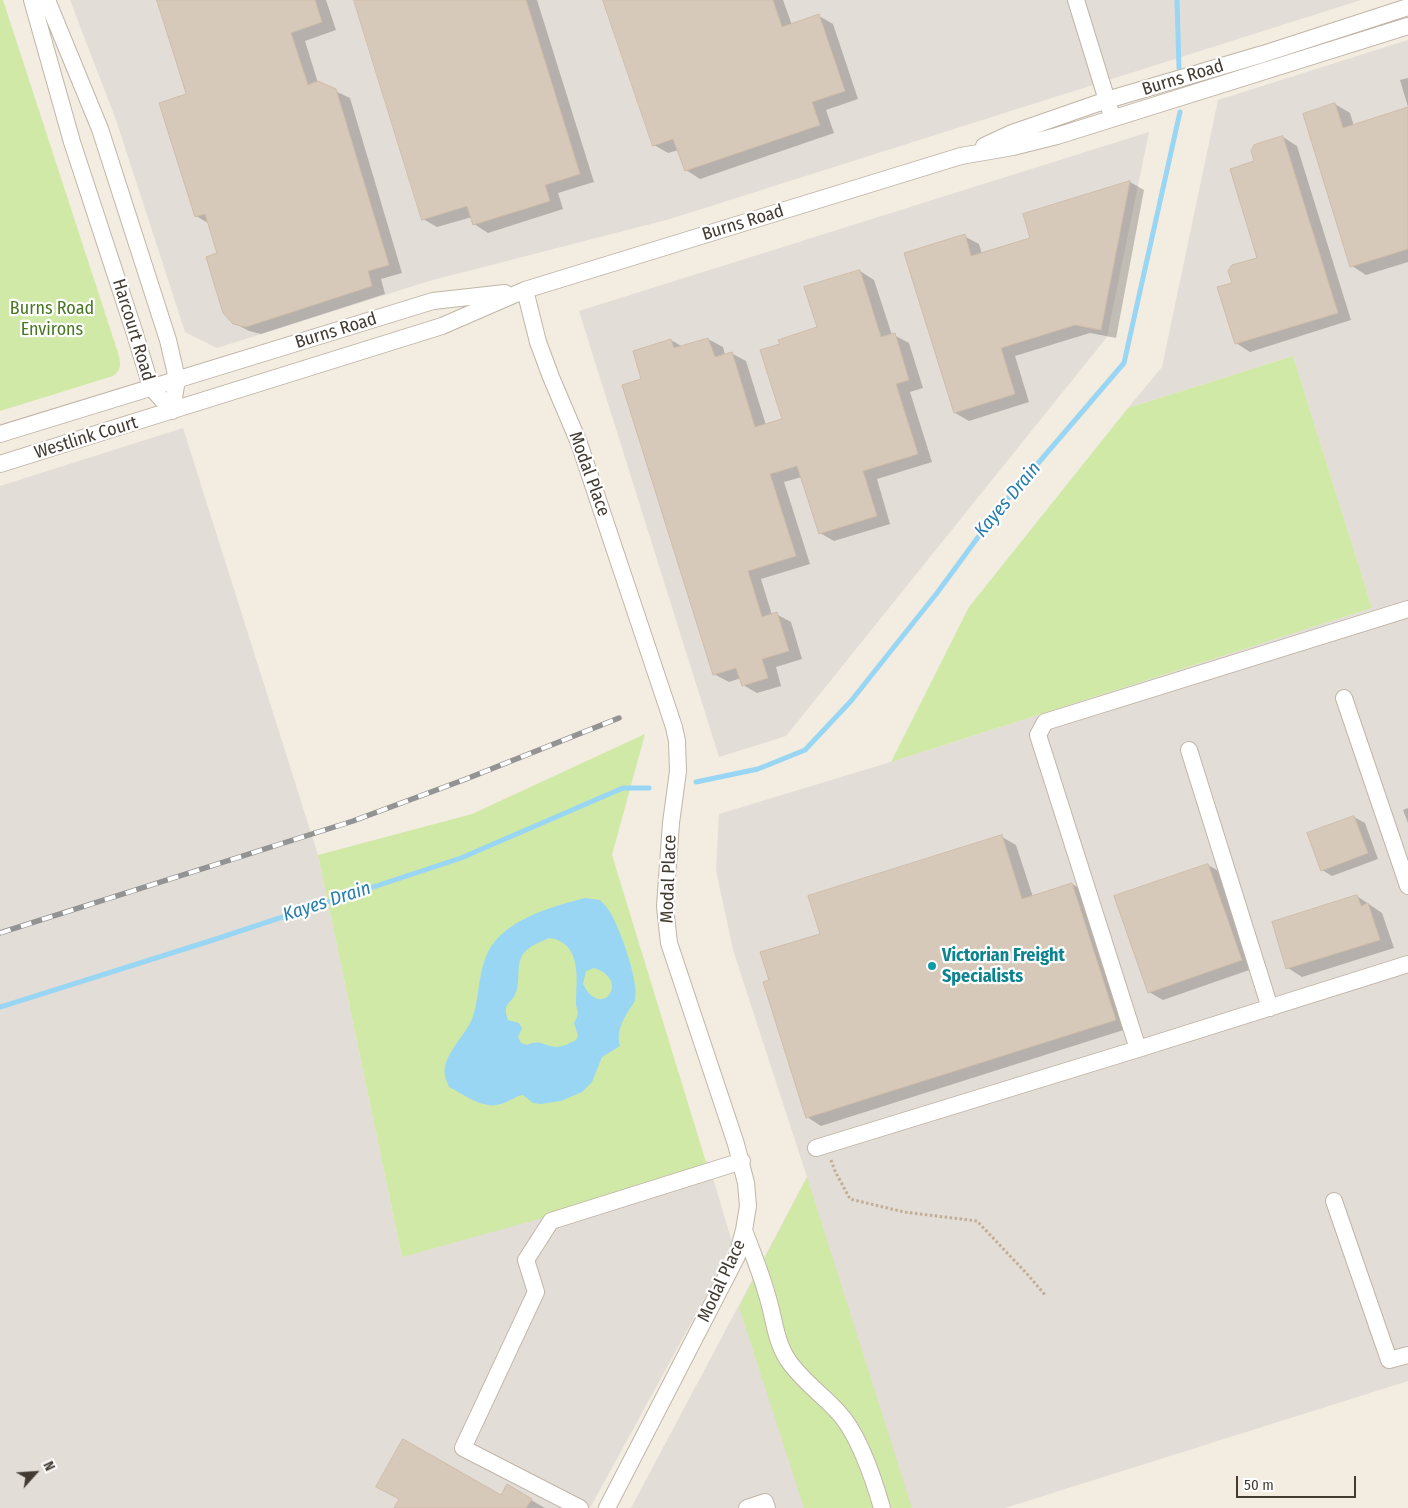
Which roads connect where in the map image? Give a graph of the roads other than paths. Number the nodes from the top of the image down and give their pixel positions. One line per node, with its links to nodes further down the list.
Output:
1 (32, 0): 11 (street, Harcourt Road)
2 (47, 0): 10 (street, Harcourt Road)
3 (1076, 0): 6 (street)
4 (1408, 6): 6 (street, Burns Road)
5 (1408, 26): 7 (street, Burns Road)
6 (1107, 100): 7 (street); 8 (street, Burns Road)
7 (1113, 119): 8 (street, Burns Road)
8 (961, 156): 9 (street, Burns Road)
9 (525, 290): 10 (street, Burns Road); 12 (street, Burns Road); 23 (street, Modal Place)
10 (177, 379): 11 (street, Burns Road); 12 (street, Harcourt Road)
11 (151, 388): 12 (street, Harcourt Road); 13 (street, Westlink Court)
12 (172, 411): 14 (street, Westlink Court)
13 (0, 434)
14 (0, 464)
15 (1408, 608): 21 (street)
16 (1344, 698): 18 (street)
17 (1188, 750): 20 (street)
18 (1408, 886)
19 (1408, 964): 20 (street)
20 (1270, 1008): 21 (street)
21 (1138, 1049): 22 (street)
22 (821, 1147)
23 (742, 1161): 25 (street, Modal Place); 27 (street)
24 (1334, 1201): 26 (street)
25 (744, 1230): 28 (street, Modal Place); 31 (street)
26 (1408, 1355)
27 (580, 1508)
28 (607, 1508)
29 (747, 1508): 30 (street)
30 (767, 1508)
31 (882, 1508)

